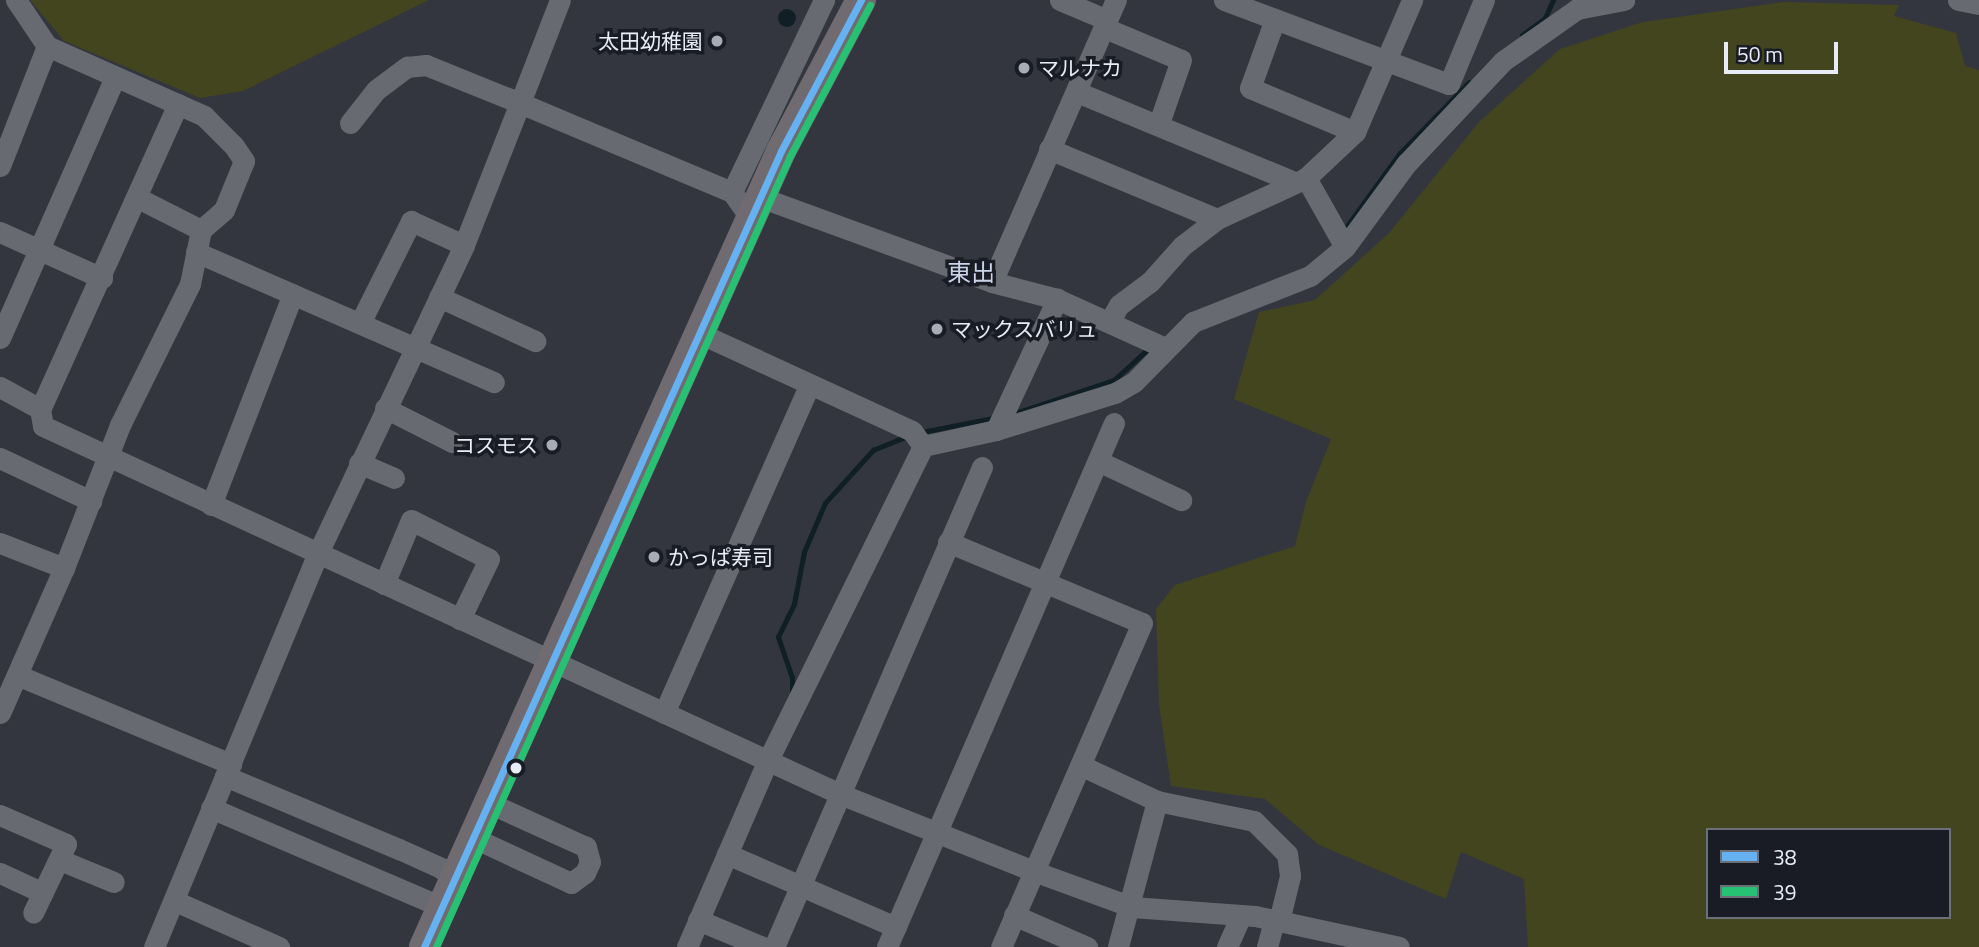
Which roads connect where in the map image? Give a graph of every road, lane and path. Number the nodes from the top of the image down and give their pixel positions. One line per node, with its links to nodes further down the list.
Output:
1 (16, 0): 15 (street)
2 (560, 0): 20 (street)
3 (823, 0): 29 (street)
4 (861, 0): 29 (highway)
5 (1060, 0): 14 (street)
6 (1116, 0): 14 (street)
7 (1224, 0): 13 (street)
8 (1412, 0): 16 (street)
9 (1484, 0): 19 (street)
10 (1624, 0): 19 (street)
11 (1958, 0): 12 (street)
12 (1979, 4)
13 (1275, 19): 16 (street); 24 (street)
14 (1105, 24): 18 (street); 23 (street)
15 (47, 46): 17 (street); 26 (street)
16 (1385, 64): 19 (street); 24 (street)
17 (114, 79): 21 (street); 35 (street)
18 (1077, 92): 23 (street); 25 (street)
19 (1455, 93): 33 (street)
20 (520, 103): 22 (street); 29 (street); 34 (street)
21 (178, 104): 28 (street); 31 (street)
22 (350, 123)
23 (1159, 123): 27 (street)
24 (1355, 132): 27 (street)
25 (1049, 149): 30 (street); 38 (street)
26 (0, 166)
27 (1300, 180): 30 (street); 33 (street)
28 (138, 198): 31 (street); 37 (street)
29 (747, 202): 38 (street); 44 (highway)
30 (1217, 219): 43 (street)
31 (201, 229): 36 (street)
32 (0, 232): 35 (street)
33 (1340, 239): 47 (street)
34 (464, 245): 40 (street); 42 (street)
35 (39, 250): 37 (street); 45 (street)
36 (196, 252): 39 (street); 59 (street)
37 (102, 278): 53 (street)
38 (992, 282): 41 (street)
39 (293, 294): 42 (street); 66 (street)
40 (439, 297): 46 (street); 48 (street)
41 (1057, 299): 43 (street); 55 (street)
42 (361, 321): 48 (street)
43 (1110, 321): 47 (street)
44 (699, 332): 50 (street); 74 (highway)
45 (0, 338)
46 (535, 341)
47 (1158, 343): 55 (street)
48 (415, 347): 49 (street); 52 (street)
49 (494, 382)
50 (809, 386): 56 (street); 77 (street)
51 (0, 387): 53 (street)
52 (385, 408): 57 (street); 61 (street)
53 (40, 409): 59 (street)
54 (1114, 423): 60 (street)
55 (996, 430): 56 (street)
56 (918, 438): 78 (street)
57 (452, 442)
58 (0, 458): 65 (street)
59 (110, 458): 65 (street); 66 (street)
60 (1098, 461): 64 (street); 71 (street)
61 (359, 463): 63 (street); 69 (street)
62 (982, 467): 67 (street)
63 (394, 478)
64 (1181, 500)
65 (91, 501): 70 (street)
66 (211, 505): 69 (street)
67 (948, 542): 71 (street); 81 (street)
68 (0, 543): 70 (street)
69 (317, 555): 72 (street); 80 (street)
70 (64, 568): 75 (street)
71 (1046, 581): 79 (street); 86 (street)
72 (384, 584): 73 (street); 73 (street)
73 (460, 619): 74 (street)
74 (551, 662): 77 (street); 83 (highway)
75 (17, 675): 76 (street); 80 (street)
76 (0, 713)
77 (664, 713): 78 (street)
78 (761, 757): 81 (street); 88 (street)
79 (1082, 766): 82 (street); 91 (street)
80 (228, 770): 84 (street); 92 (street)
81 (840, 794): 86 (street); 94 (street)
82 (1157, 801): 98 (street); 103 (street)
83 (489, 803): 87 (highway); 87 (street)
84 (211, 808): 96 (street); 97 (street)
85 (0, 815): 89 (street)
86 (937, 831): 91 (street); 104 (street)
87 (474, 838): 92 (highway)
88 (727, 854): 94 (street); 102 (street)
89 (60, 860): 93 (street); 95 (street)
90 (0, 873): 95 (street)
91 (1036, 873): 98 (street); 100 (street)
92 (455, 880): 97 (highway)
93 (114, 882)
94 (801, 884): 104 (street); 110 (street)
95 (43, 893): 99 (street)
96 (175, 901): 105 (street); 106 (street)
97 (442, 907): 107 (highway)
98 (1132, 907): 101 (street); 114 (street)
99 (33, 913)
100 (1014, 915): 112 (street); 113 (street)
101 (1241, 915): 103 (street); 115 (street)
102 (698, 920): 108 (street); 109 (street)
103 (1276, 920): 116 (street); 117 (street)
104 (896, 927): 111 (street)
105 (154, 947)
106 (279, 947)
107 (424, 947)
108 (687, 947)
109 (763, 947)
110 (774, 947)
111 (887, 947)
112 (1001, 947)
113 (1087, 947)
114 (1118, 947)
115 (1227, 947)
116 (1267, 947)
117 (1399, 947)

